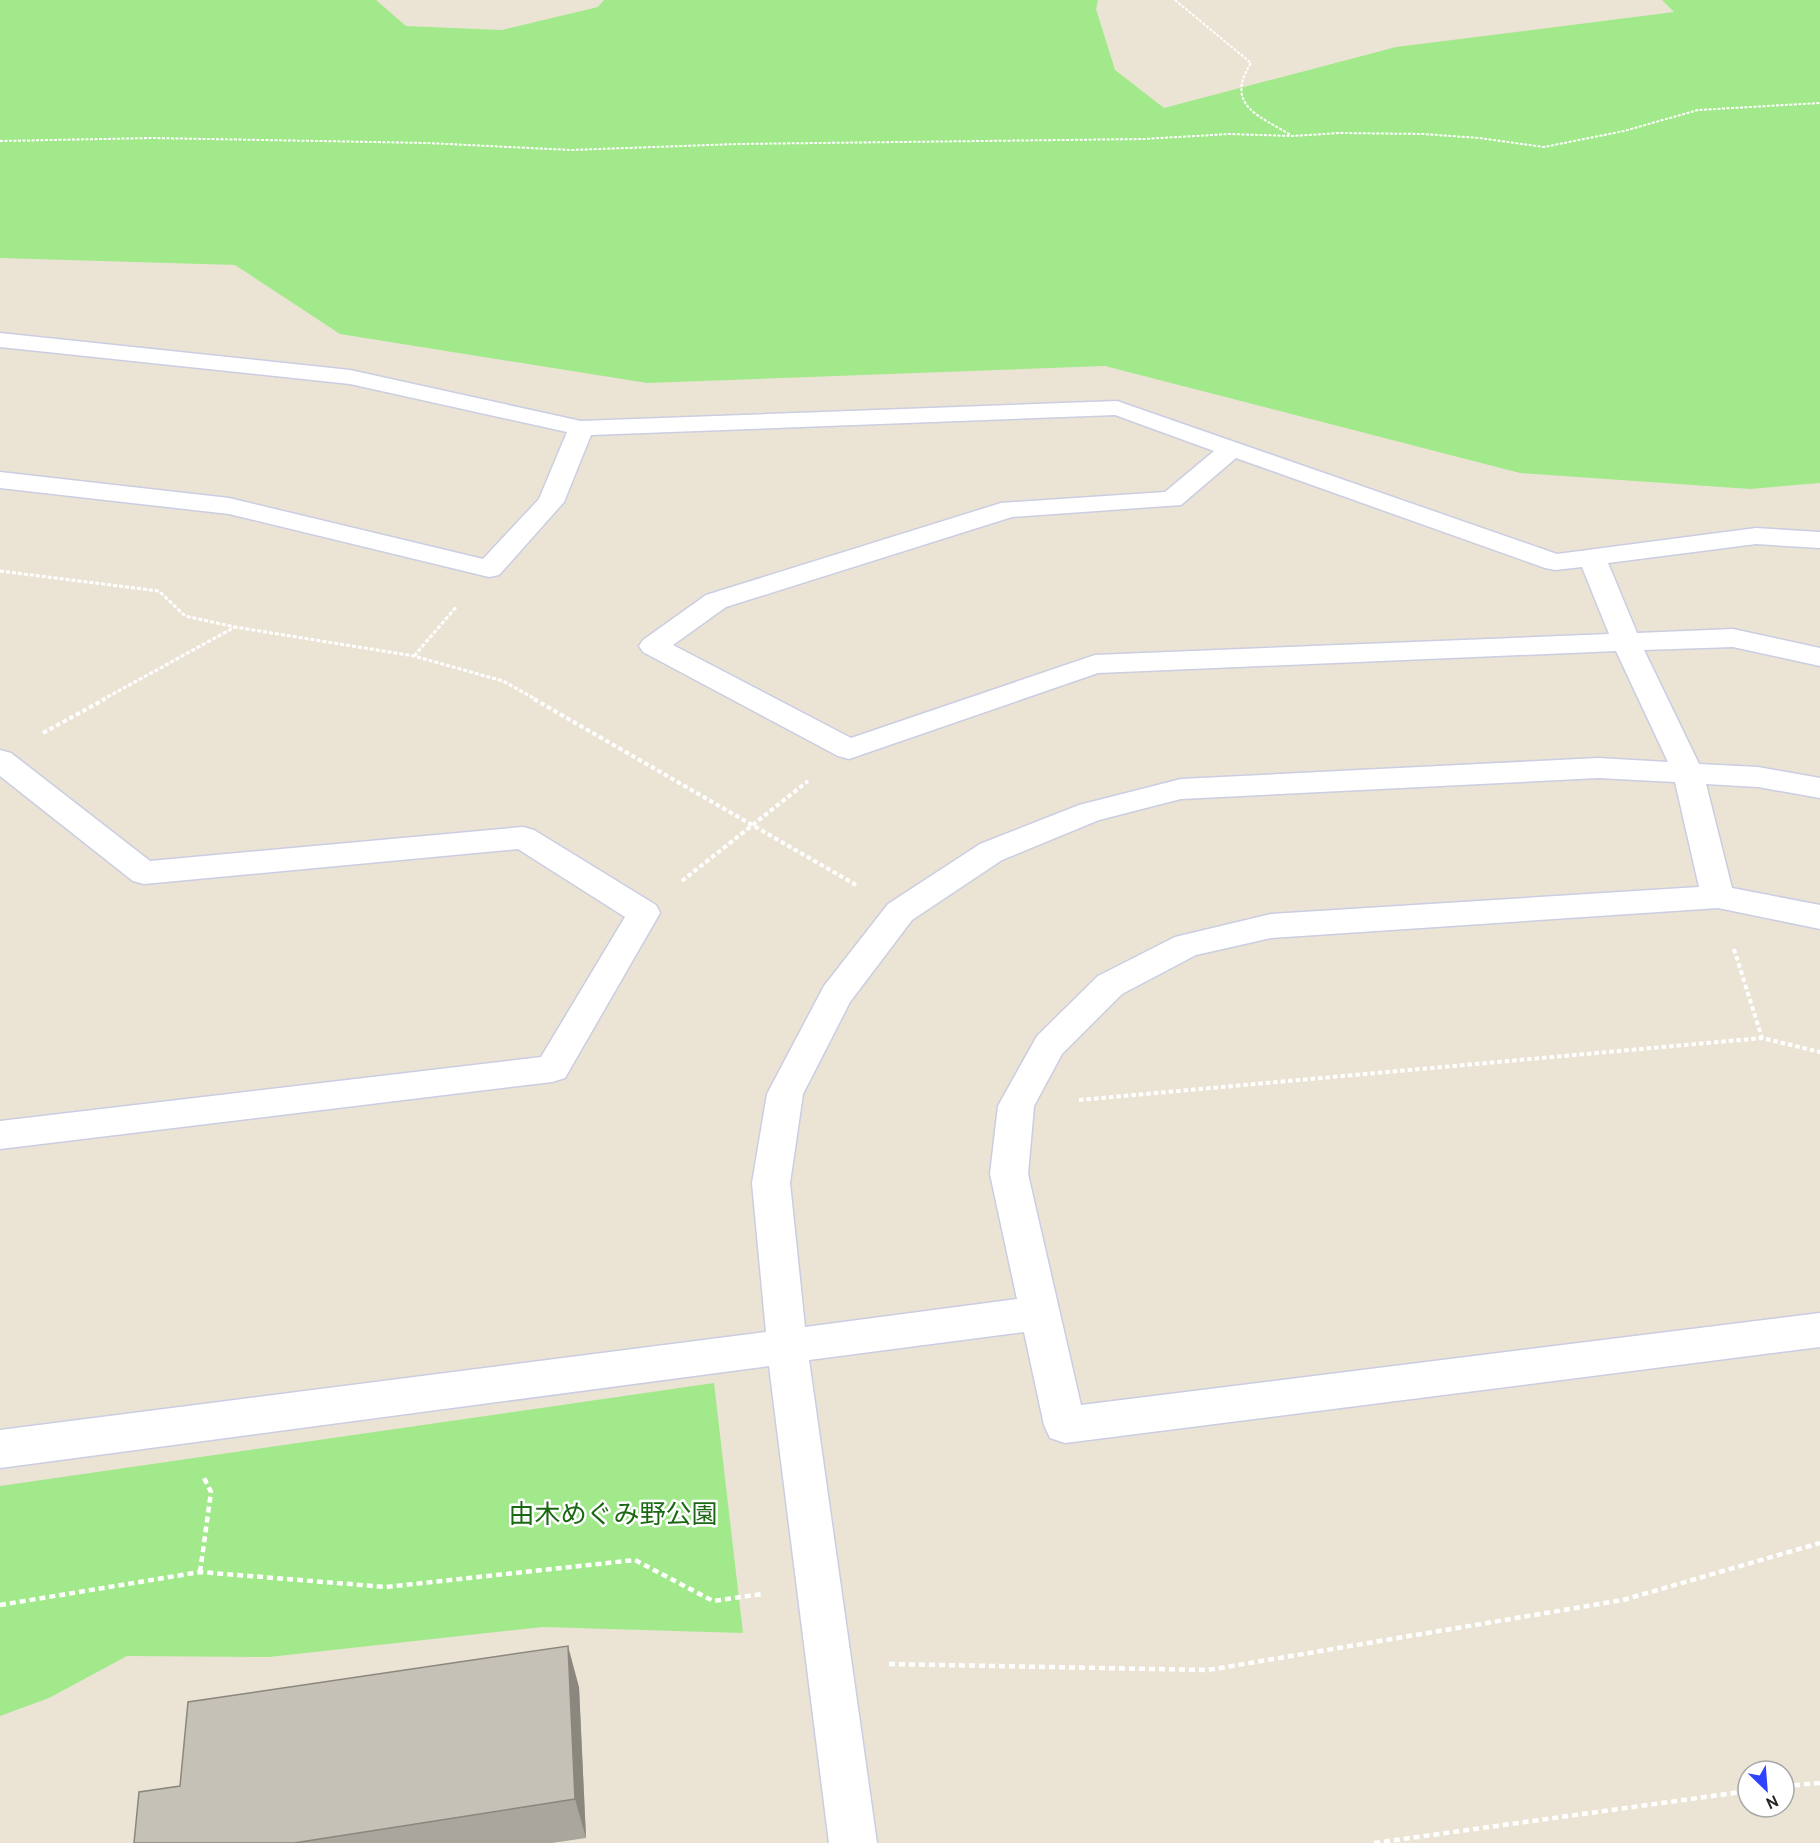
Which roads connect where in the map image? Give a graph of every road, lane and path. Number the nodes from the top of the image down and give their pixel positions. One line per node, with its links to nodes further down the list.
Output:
1 (1175, 0): 3 (path)
2 (1820, 103): 3 (path)
3 (1292, 136): 4 (path)
4 (0, 141)
5 (0, 340): 6 (street)
6 (581, 428): 7 (street); 11 (street)
7 (1233, 448): 10 (street); 18 (street)
8 (0, 480): 11 (street)
9 (1820, 540): 10 (street)
10 (1592, 557): 14 (street)
11 (489, 569): 15 (path)
12 (0, 571): 13 (path)
13 (235, 627): 15 (path); 17 (path)
14 (1626, 642): 16 (street); 18 (street); 20 (street)
15 (414, 656): 22 (path)
16 (1820, 657)
17 (41, 733)
18 (849, 749): 22 (path)
19 (0, 760): 25 (street)
20 (1688, 772): 21 (street); 24 (street); 33 (street)
21 (1820, 788)
22 (751, 826): 23 (path); 25 (path)
23 (865, 890)
24 (1718, 897): 26 (street); 27 (path); 29 (street)
25 (644, 913): 30 (street)
26 (1820, 917)
27 (1762, 1038): 28 (path); 29 (path)
28 (1820, 1052)
29 (1016, 1106): 31 (street)
30 (0, 1135)
31 (1040, 1313): 32 (street); 33 (street)
32 (1820, 1330)
33 (787, 1347): 34 (street); 38 (street)
34 (0, 1449)
35 (202, 1474): 37 (path)
36 (1820, 1543): 40 (path)
37 (200, 1572): 38 (path); 39 (path)
38 (817, 1586): 40 (street)
39 (0, 1605)
40 (828, 1663): 44 (street)
41 (1820, 1783): 42 (path)
42 (1796, 1785)
43 (1736, 1793): 45 (path)
44 (853, 1843)
45 (1374, 1843)

